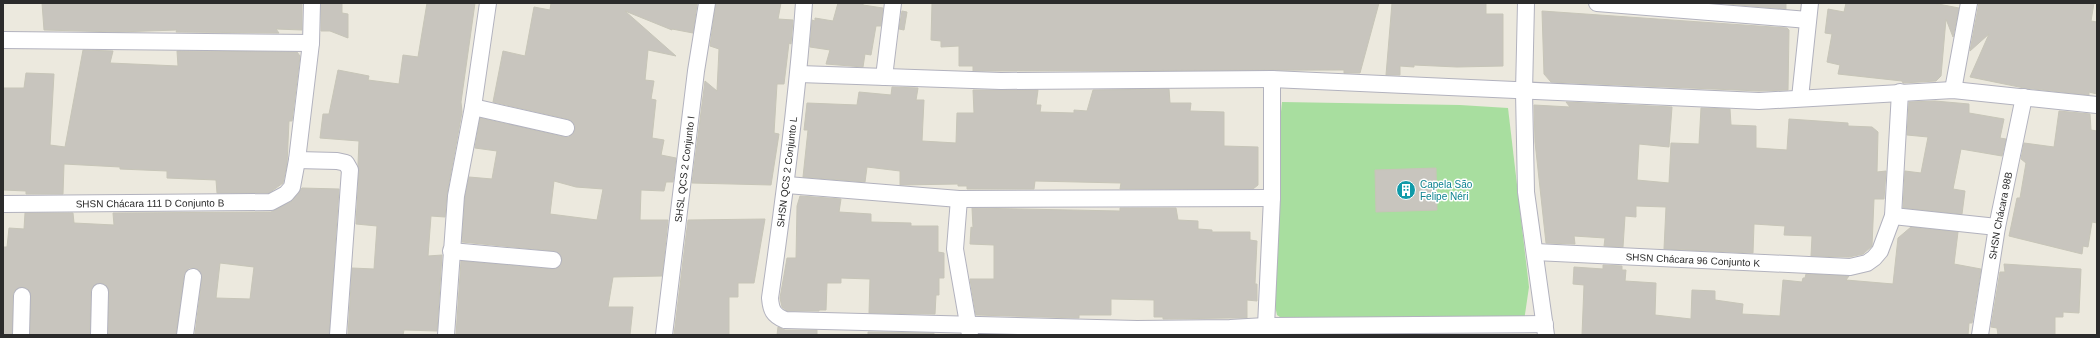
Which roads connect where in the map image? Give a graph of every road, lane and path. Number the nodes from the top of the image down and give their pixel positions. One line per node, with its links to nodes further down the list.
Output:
1 (312, 3): 12 (street)
2 (488, 3): 22 (street)
3 (707, 3): 46 (street, SHSL QCS 2 Conjunto I)
4 (804, 3): 13 (street, SHSN QCS 2 Conjunto L)
5 (894, 3): 14 (street)
6 (1526, 3): 17 (street)
7 (1596, 3): 10 (street)
8 (1810, 3): 10 (street)
9 (1968, 3): 16 (street)
10 (1808, 20): 20 (street)
11 (3, 40): 12 (street)
12 (311, 43): 24 (street)
13 (799, 74): 14 (street); 25 (street, SHSN QCS 2 Conjunto L)
14 (884, 78): 15 (street)
15 (1272, 80): 17 (street); 26 (street)
16 (1953, 90): 18 (street); 19 (street)
17 (1524, 92): 20 (street); 32 (street)
18 (1900, 92): 20 (street); 29 (street, SHSN Chácara 96 Conjunto K)
19 (2024, 97): 21 (street); 30 (street, SHSN Chácara 98B)
20 (1800, 98)
21 (2097, 105)
22 (473, 107): 23 (street); 31 (street)
23 (566, 128)
24 (297, 160): 28 (street, SHSN Chácara 111 D Conjunto B); 44 (street)
25 (787, 185): 27 (street); 38 (street, SHSN QCS 2 Conjunto L)
26 (1272, 198): 27 (street); 37 (street)
27 (959, 199): 38 (street)
28 (3, 204)
29 (1893, 216): 30 (street); 32 (street, SHSN Chácara 96 Conjunto K)
30 (1997, 227): 47 (street, SHSN Chácara 98B)
31 (451, 251): 33 (street); 45 (street)
32 (1535, 252): 39 (street)
33 (553, 260)
34 (193, 276): 43 (street)
35 (100, 292): 42 (street)
36 (22, 296): 41 (street)
37 (1266, 326): 39 (street); 40 (street)
38 (969, 329): 40 (street)
39 (1545, 329)
40 (1138, 332)
41 (21, 335)
42 (99, 335)
43 (185, 335)
44 (338, 335)
45 (446, 335)
46 (664, 335)
47 (1980, 335)

